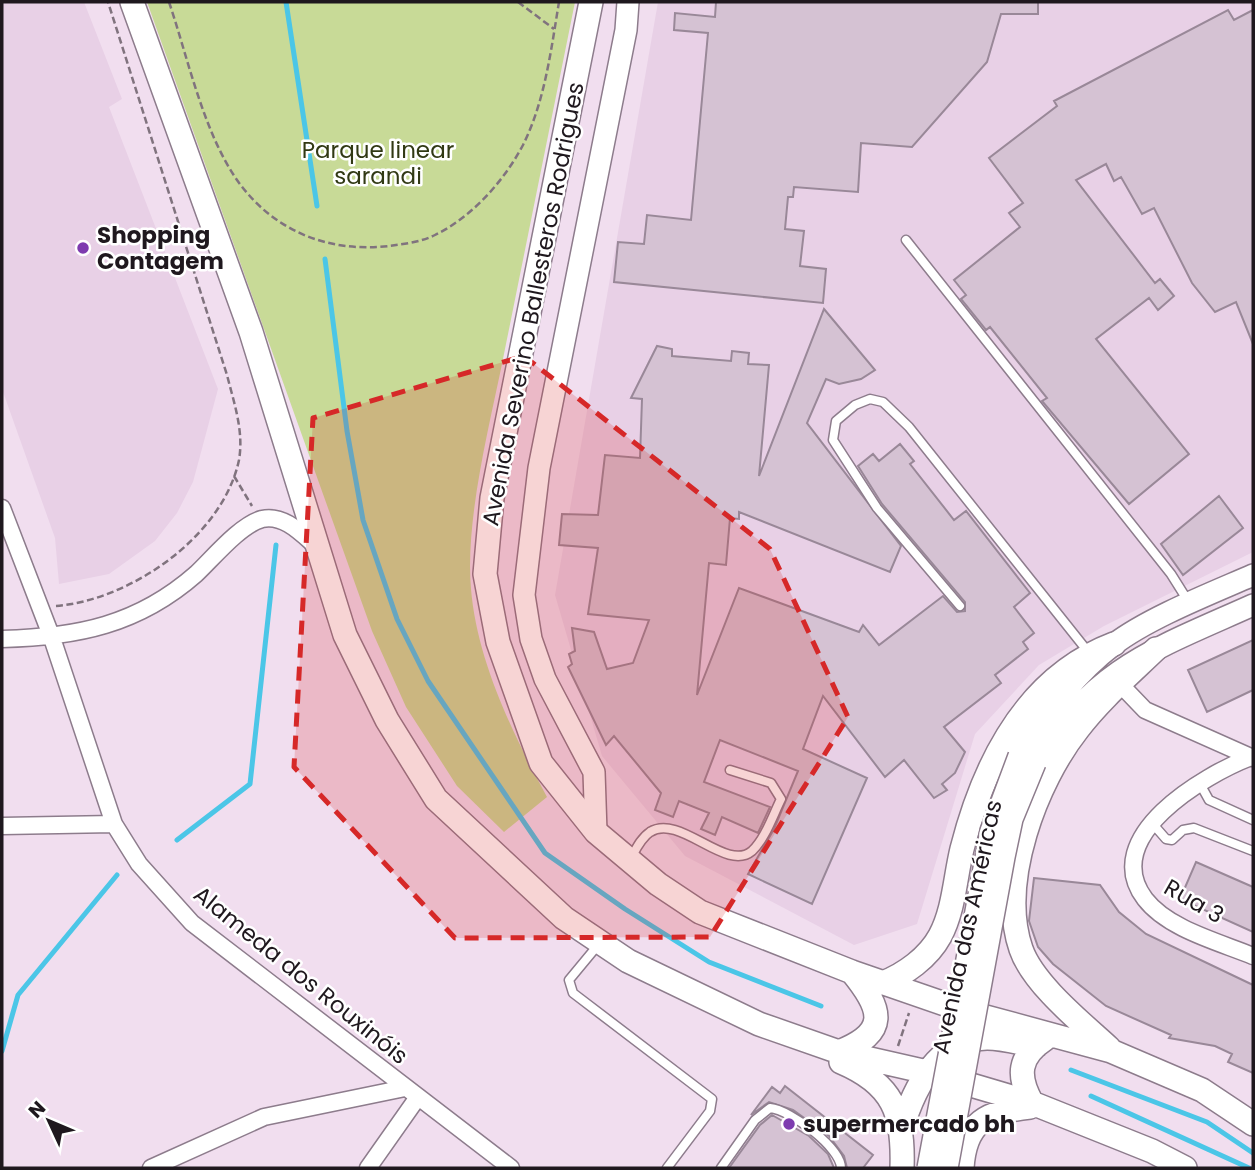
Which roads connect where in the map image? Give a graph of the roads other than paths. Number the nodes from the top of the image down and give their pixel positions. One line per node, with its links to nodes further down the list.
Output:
1 (132, 2): 6 (main road)
2 (591, 2): 25 (main road, Avenida Severino Ballesteros Rodrigues)
3 (628, 2): 25 (main road, Avenida Severino Ballesteros Rodrigues)
4 (906, 240): 8 (lane)
5 (2, 508): 11 (street, Alameda dos Rouxinóis)
6 (317, 547): 11 (street); 28 (main road)
7 (1253, 575): 8 (main road, Avenida das Américas)
8 (1189, 603): 13 (main road, Avenida das Américas)
9 (1253, 605): 14 (main road, Avenida das Américas)
10 (960, 606): 15 (lane)
11 (52, 638): 12 (street); 23 (street, Alameda dos Rouxinóis)
12 (2, 639)
13 (1114, 644): 15 (main road); 18 (main road, Avenida das Américas)
14 (1156, 649): 16 (main road); 18 (main road, Avenida das Américas)
15 (1089, 653): 31 (main road)
16 (1119, 684): 17 (street); 34 (main road)
17 (1252, 757): 20 (street, Rua 3)
18 (1027, 759): 48 (main road, bridge); 49 (main road, Avenida das Américas, bridge)
19 (730, 770): 27 (lane)
20 (1199, 782): 21 (lane); 22 (street, Rua 3)
21 (1253, 820)
22 (1152, 823): 26 (lane); 29 (street, Rua 3)
23 (114, 824): 24 (street); 37 (street, Alameda dos Rouxinóis)
24 (2, 826)
25 (596, 832): 27 (main road, Avenida Severino Ballesteros Rodrigues)
26 (1253, 851)
27 (629, 860): 30 (main road, Avenida Severino Ballesteros Rodrigues)
28 (600, 943): 32 (main road); 44 (lane)
29 (1253, 956)
30 (852, 972): 31 (main road, Avenida Severino Ballesteros Rodrigues); 35 (main road)
31 (883, 983): 33 (main road, Avenida Severino Ballesteros Rodrigues)
32 (759, 1024): 35 (main road); 40 (main road)
33 (1043, 1041): 34 (main road, Avenida Severino Ballesteros Rodrigues); 36 (main road); 38 (main road)
34 (1111, 1051): 39 (main road, Avenida Severino Ballesteros Rodrigues)
35 (839, 1052): 36 (main road)
36 (927, 1072): 38 (main road); 40 (main road)
37 (412, 1092): 41 (street); 42 (street); 43 (street, Alameda dos Rouxinóis)
38 (1035, 1105): 50 (main road); 51 (main road)
39 (1253, 1124)
40 (901, 1131): 47 (main road)
41 (151, 1168)
42 (368, 1168)
43 (511, 1168)
44 (667, 1168)
45 (721, 1168): 46 (lane)
46 (841, 1168)
47 (902, 1168)
48 (928, 1168)
49 (947, 1168)
50 (962, 1168)
51 (1185, 1168)

